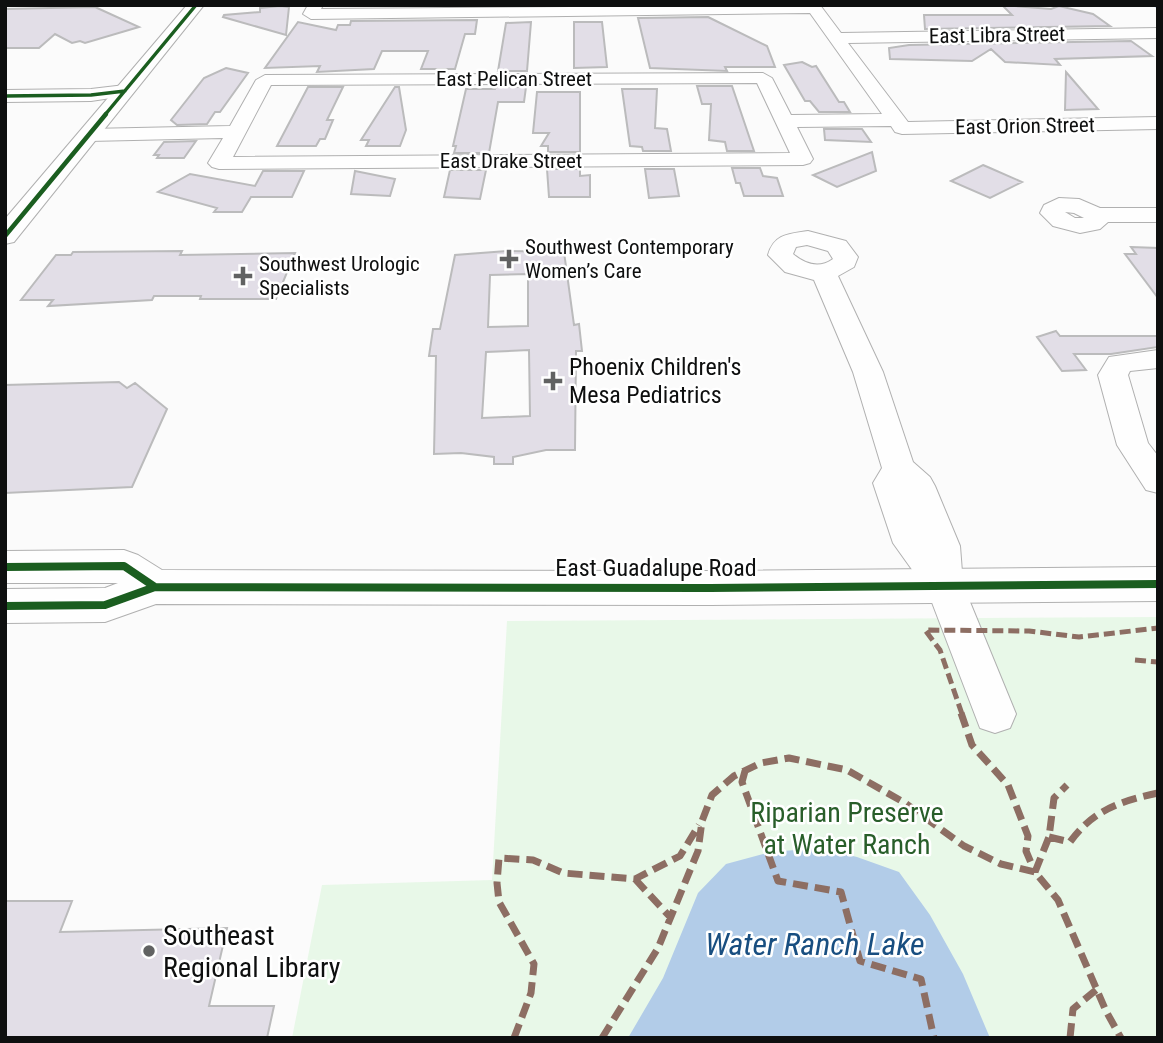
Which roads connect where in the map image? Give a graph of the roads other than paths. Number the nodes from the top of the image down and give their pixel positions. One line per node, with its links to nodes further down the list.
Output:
1 (195, 5): 8 (main road)
2 (718, 7): 3 (street); 4 (street)
3 (813, 7): 6 (street)
4 (314, 10)
5 (1158, 33): 6 (street, East Libra Street)
6 (837, 38): 10 (street)
7 (5, 91): 8 (street)
8 (125, 91): 9 (street); 14 (main road)
9 (5, 96)
10 (896, 120): 11 (street); 12 (street, East Orion Street)
11 (786, 121): 13 (street, East Pelican Street); 13 (street, East Drake Street)
12 (1158, 123)
13 (238, 128): 14 (street)
14 (92, 132): 17 (main road)
15 (1096, 215): 16 (street)
16 (1158, 215)
17 (5, 236)
18 (823, 272): 23 (street)
19 (1158, 359): 20 (street)
20 (1158, 481)
21 (5, 567): 24 (main road)
22 (1158, 584): 23 (main road, East Guadalupe Road)
23 (944, 585): 24 (main road, East Guadalupe Road); 26 (street)
24 (155, 587): 25 (main road, East Guadalupe Road)
25 (5, 606)
26 (995, 714)

